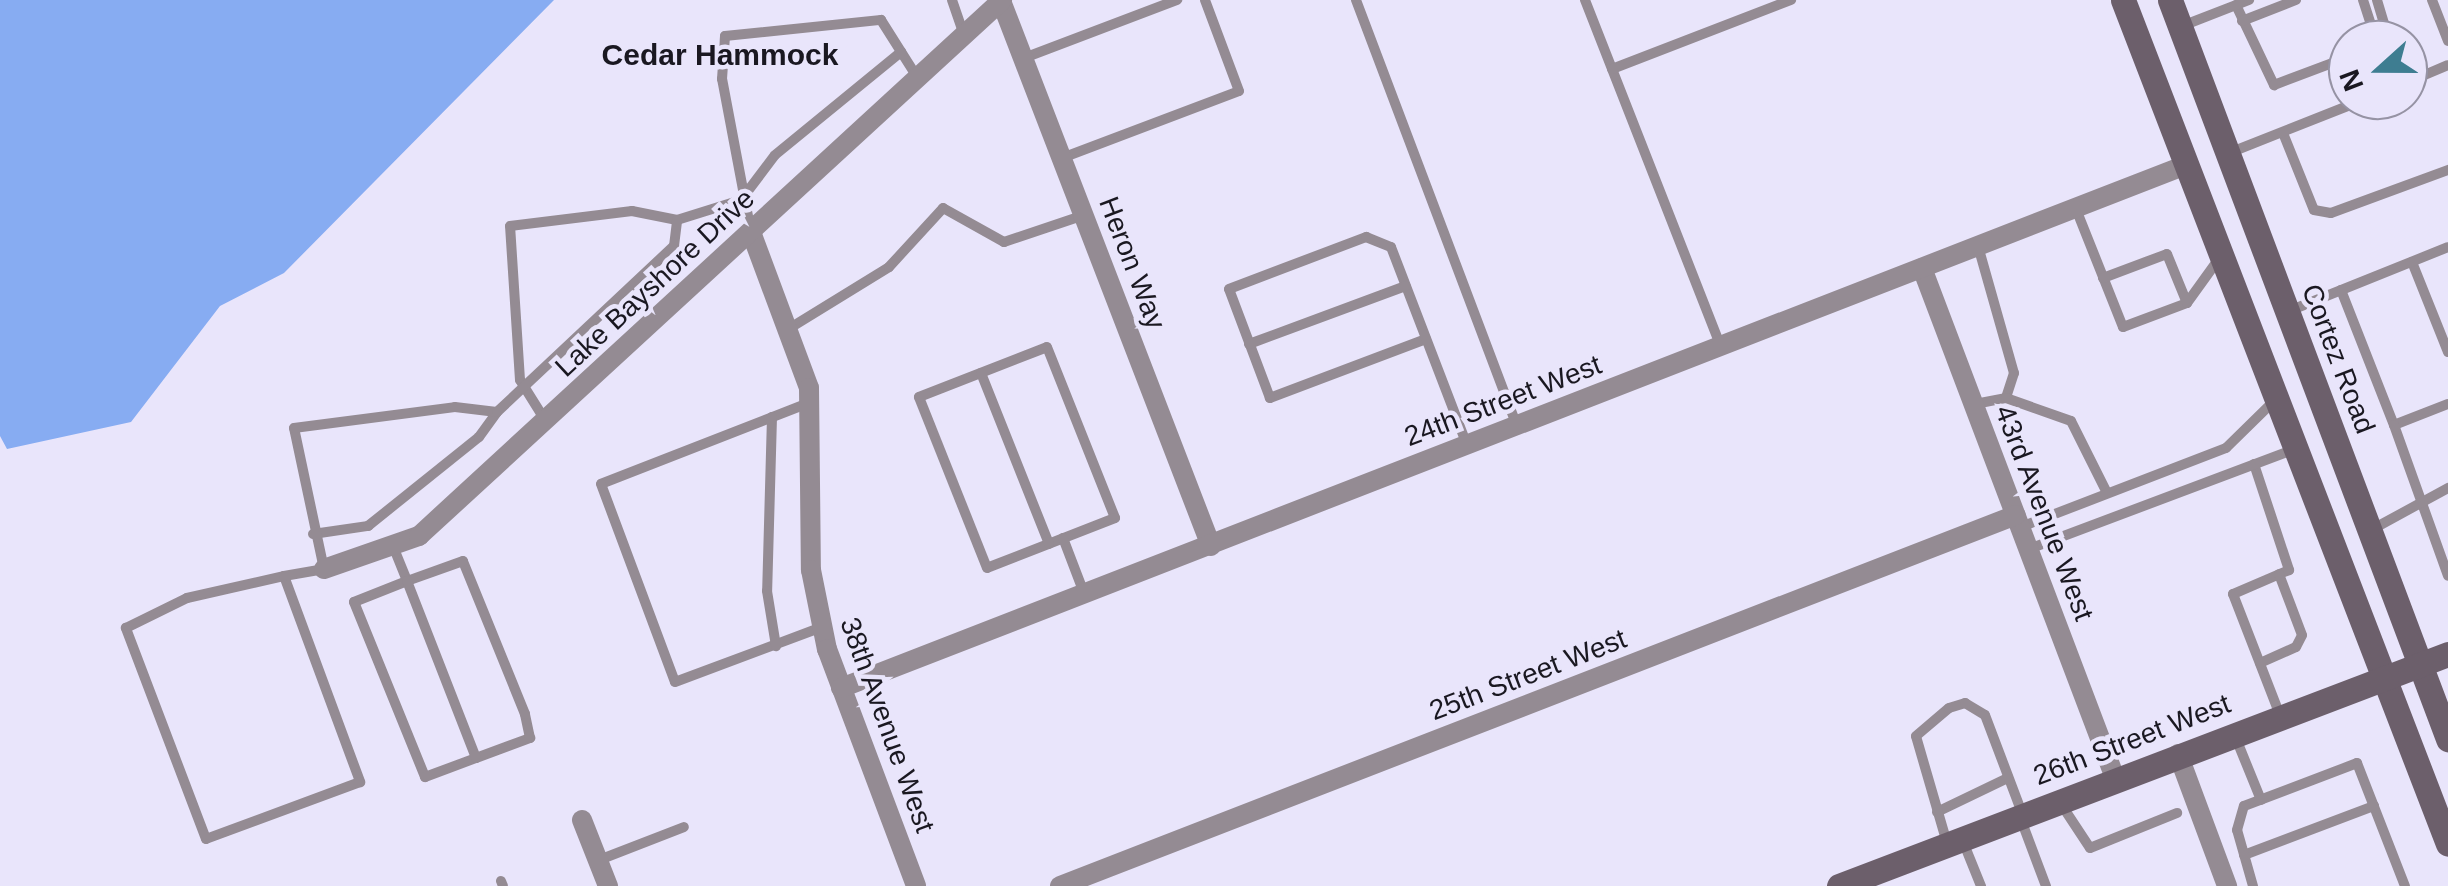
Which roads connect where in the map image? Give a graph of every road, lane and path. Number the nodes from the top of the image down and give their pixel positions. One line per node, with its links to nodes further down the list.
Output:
1 (952, 0): 17 (lane)
2 (1002, 0): 17 (street, Lake Bayshore Drive); 20 (street, Heron Way)
3 (1177, 0): 20 (lane)
4 (1205, 0): 27 (lane)
5 (1356, 0): 60 (lane)
6 (1585, 0): 22 (lane)
7 (1791, 0): 22 (lane)
8 (2123, 0): 28 (main road)
9 (2150, 0): 16 (main road)
10 (2170, 0): 16 (main road, Cortez Road)
11 (2249, 0): 14 (lane)
12 (2296, 0): 15 (lane)
13 (2432, 0): 18 (lane)
14 (2236, 5): 15 (lane); 16 (lane)
15 (2242, 21): 21 (lane)
16 (2181, 27): 26 (main road, Cortez Road)
17 (965, 34): 23 (street, Lake Bayshore Drive)
18 (2448, 41)
19 (901, 52): 23 (lane); 30 (lane); 30 (lane)
20 (1023, 58): 27 (street, Heron Way)
21 (2328, 65)
22 (1612, 69): 48 (lane)
23 (918, 78): 34 (street, Lake Bayshore Drive)
24 (2328, 114): 25 (lane)
25 (2282, 133): 26 (lane); 29 (lane)
26 (2228, 154): 44 (main road, Cortez Road)
27 (1062, 158): 32 (street, Heron Way)
28 (2186, 165): 31 (street, 24th Street West); 37 (main road)
29 (2448, 170)
30 (741, 200): 33 (lane); 34 (lane)
31 (2075, 208): 35 (street, 24th Street West); 40 (lane)
32 (1084, 215): 45 (lane); 73 (street, Heron Way)
33 (677, 220): 51 (lane); 51 (lane)
34 (752, 232): 45 (street, 38th Avenue West); 59 (street, Lake Bayshore Drive)
35 (1978, 246): 39 (street, 24th Street West); 52 (lane)
36 (2448, 247): 38 (lane)
37 (2221, 255): 43 (lane); 53 (main road)
38 (2412, 262): 42 (lane); 49 (lane)
39 (1922, 268): 48 (street, 24th Street West); 55 (street, 43rd Avenue West)
40 (2103, 278): 43 (lane); 43 (lane)
41 (1406, 286): 46 (lane); 47 (lane); 47 (lane)
42 (2341, 290): 44 (lane); 61 (lane)
43 (2187, 302)
44 (2288, 311): 69 (main road, Cortez Road)
45 (790, 328): 54 (street, 38th Avenue West)
46 (1426, 340): 47 (lane); 62 (lane)
47 (1250, 344)
48 (1720, 346): 60 (street, 24th Street West)
49 (2448, 352)
50 (981, 373): 71 (lane); 72 (lane); 72 (lane)
51 (525, 394): 57 (lane); 59 (lane)
52 (2006, 398): 55 (lane); 66 (lane)
53 (2276, 398): 63 (main road); 66 (lane)
54 (811, 402): 58 (lane); 82 (street, 38th Avenue West)
55 (1974, 404): 68 (street, 43rd Avenue West)
56 (2448, 404): 61 (lane)
57 (497, 412): 70 (lane); 70 (lane)
58 (772, 418): 83 (lane); 83 (lane)
59 (545, 421): 75 (street, Lake Bayshore Drive)
60 (1516, 425): 62 (street, 24th Street West)
61 (2394, 425): 67 (lane)
62 (1467, 444): 73 (street, 24th Street West)
63 (2296, 448): 64 (lane); 87 (main road)
64 (2254, 464): 74 (lane); 77 (lane)
65 (2448, 488): 67 (lane)
66 (2107, 493): 68 (lane)
67 (2427, 500): 69 (lane); 79 (lane)
68 (2018, 521): 74 (street, 43rd Avenue West); 110 (street, 25th Street West)
69 (2370, 530): 86 (main road, Cortez Road)
70 (314, 534): 76 (lane)
71 (1063, 538): 72 (lane); 81 (lane)
72 (1049, 544)
73 (1211, 546): 81 (street, 24th Street West)
74 (2028, 549): 95 (street, 43rd Avenue West)
75 (396, 550): 76 (street, Lake Bayshore Drive); 80 (lane)
76 (324, 569): 78 (lane)
77 (2279, 574): 85 (lane); 85 (lane)
78 (284, 576): 78 (lane)
79 (2448, 576)
80 (407, 581): 93 (lane); 93 (lane); 93 (lane)
81 (1084, 594): 88 (street, 24th Street West)
82 (822, 627): 83 (lane); 88 (street, 38th Avenue West)
83 (776, 646)
84 (2448, 654): 86 (main road, 26th Street West)
85 (2260, 663): 89 (lane)
86 (2420, 664): 87 (main road, 26th Street West); 91 (main road, Cortez Road)
87 (2386, 676): 89 (main road, 26th Street West); 105 (main road)
88 (841, 688): 109 (street, 38th Avenue West)
89 (2280, 716): 90 (main road, 26th Street West)
90 (2234, 733): 92 (main road, 26th Street West); 97 (lane)
91 (2448, 740)
92 (2178, 754): 95 (main road, 26th Street West); 114 (street)
93 (476, 758)
94 (2008, 778): 99 (lane); 99 (lane); 101 (lane)
95 (2116, 778): 96 (main road, 26th Street West)
96 (2058, 800): 100 (lane); 101 (main road, 26th Street West)
97 (2260, 800): 98 (lane); 106 (lane)
98 (2374, 806): 106 (lane); 116 (lane)
99 (1937, 812): 104 (lane)
100 (2177, 813)
101 (2021, 815): 104 (main road, 26th Street West); 113 (lane)
102 (582, 820): 107 (street)
103 (684, 827): 107 (lane)
104 (1954, 841): 111 (main road, 26th Street West); 112 (lane)
105 (2448, 844)
106 (2244, 855): 115 (lane)
107 (598, 860): 108 (street)
108 (608, 886)
109 (916, 886)
110 (1060, 886)
111 (1839, 886)
112 (1981, 886)
113 (2046, 886)
114 (2227, 886)
115 (2253, 886)
116 (2405, 886)

